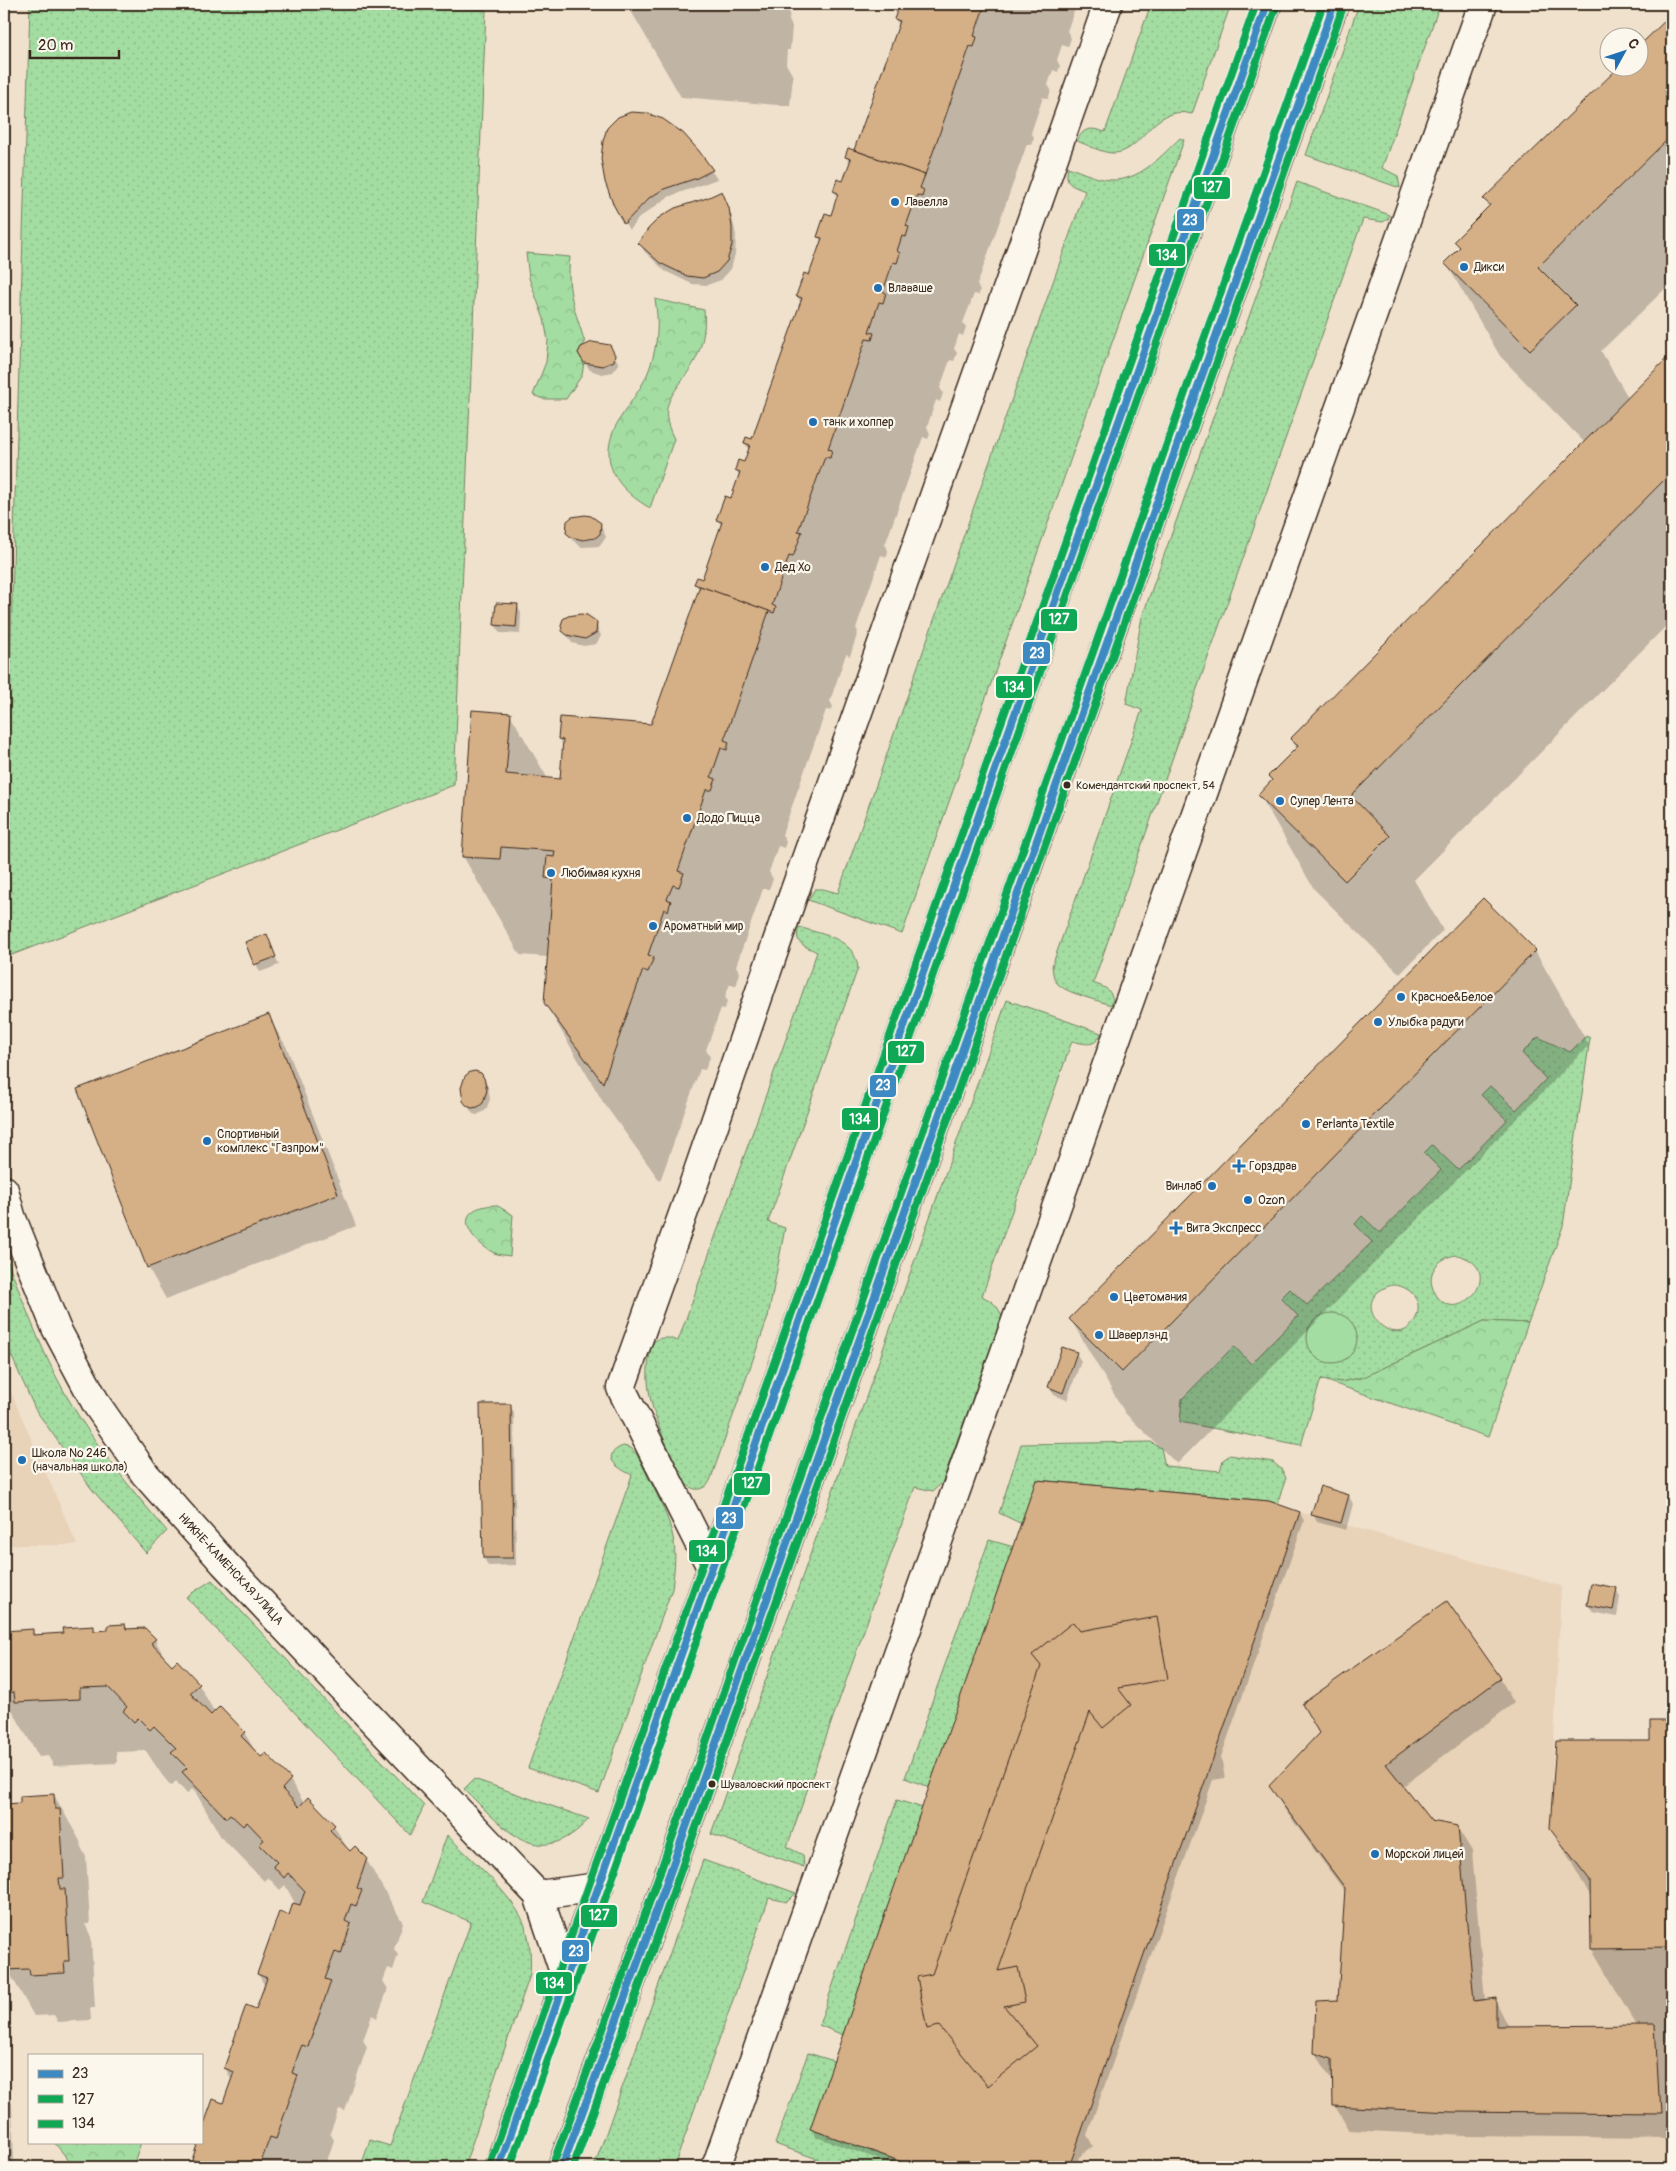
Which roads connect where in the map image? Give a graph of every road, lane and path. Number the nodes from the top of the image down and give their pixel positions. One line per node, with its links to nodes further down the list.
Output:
1 (1108, 4): 6 (street)
2 (1267, 4): 6 (street)
3 (1334, 4): 11 (street)
4 (1482, 4): 12 (street)
5 (4, 1190): 8 (street, НИЖНЕ-КАМЕНСКАЯ УЛИЦА)
6 (711, 1568): 7 (street)
7 (598, 1887): 8 (street); 9 (street)
8 (538, 1895): 9 (street, НИЖНЕ-КАМЕНСКАЯ УЛИЦА)
9 (566, 1978): 10 (street)
10 (499, 2167)
11 (562, 2167)
12 (716, 2167)

